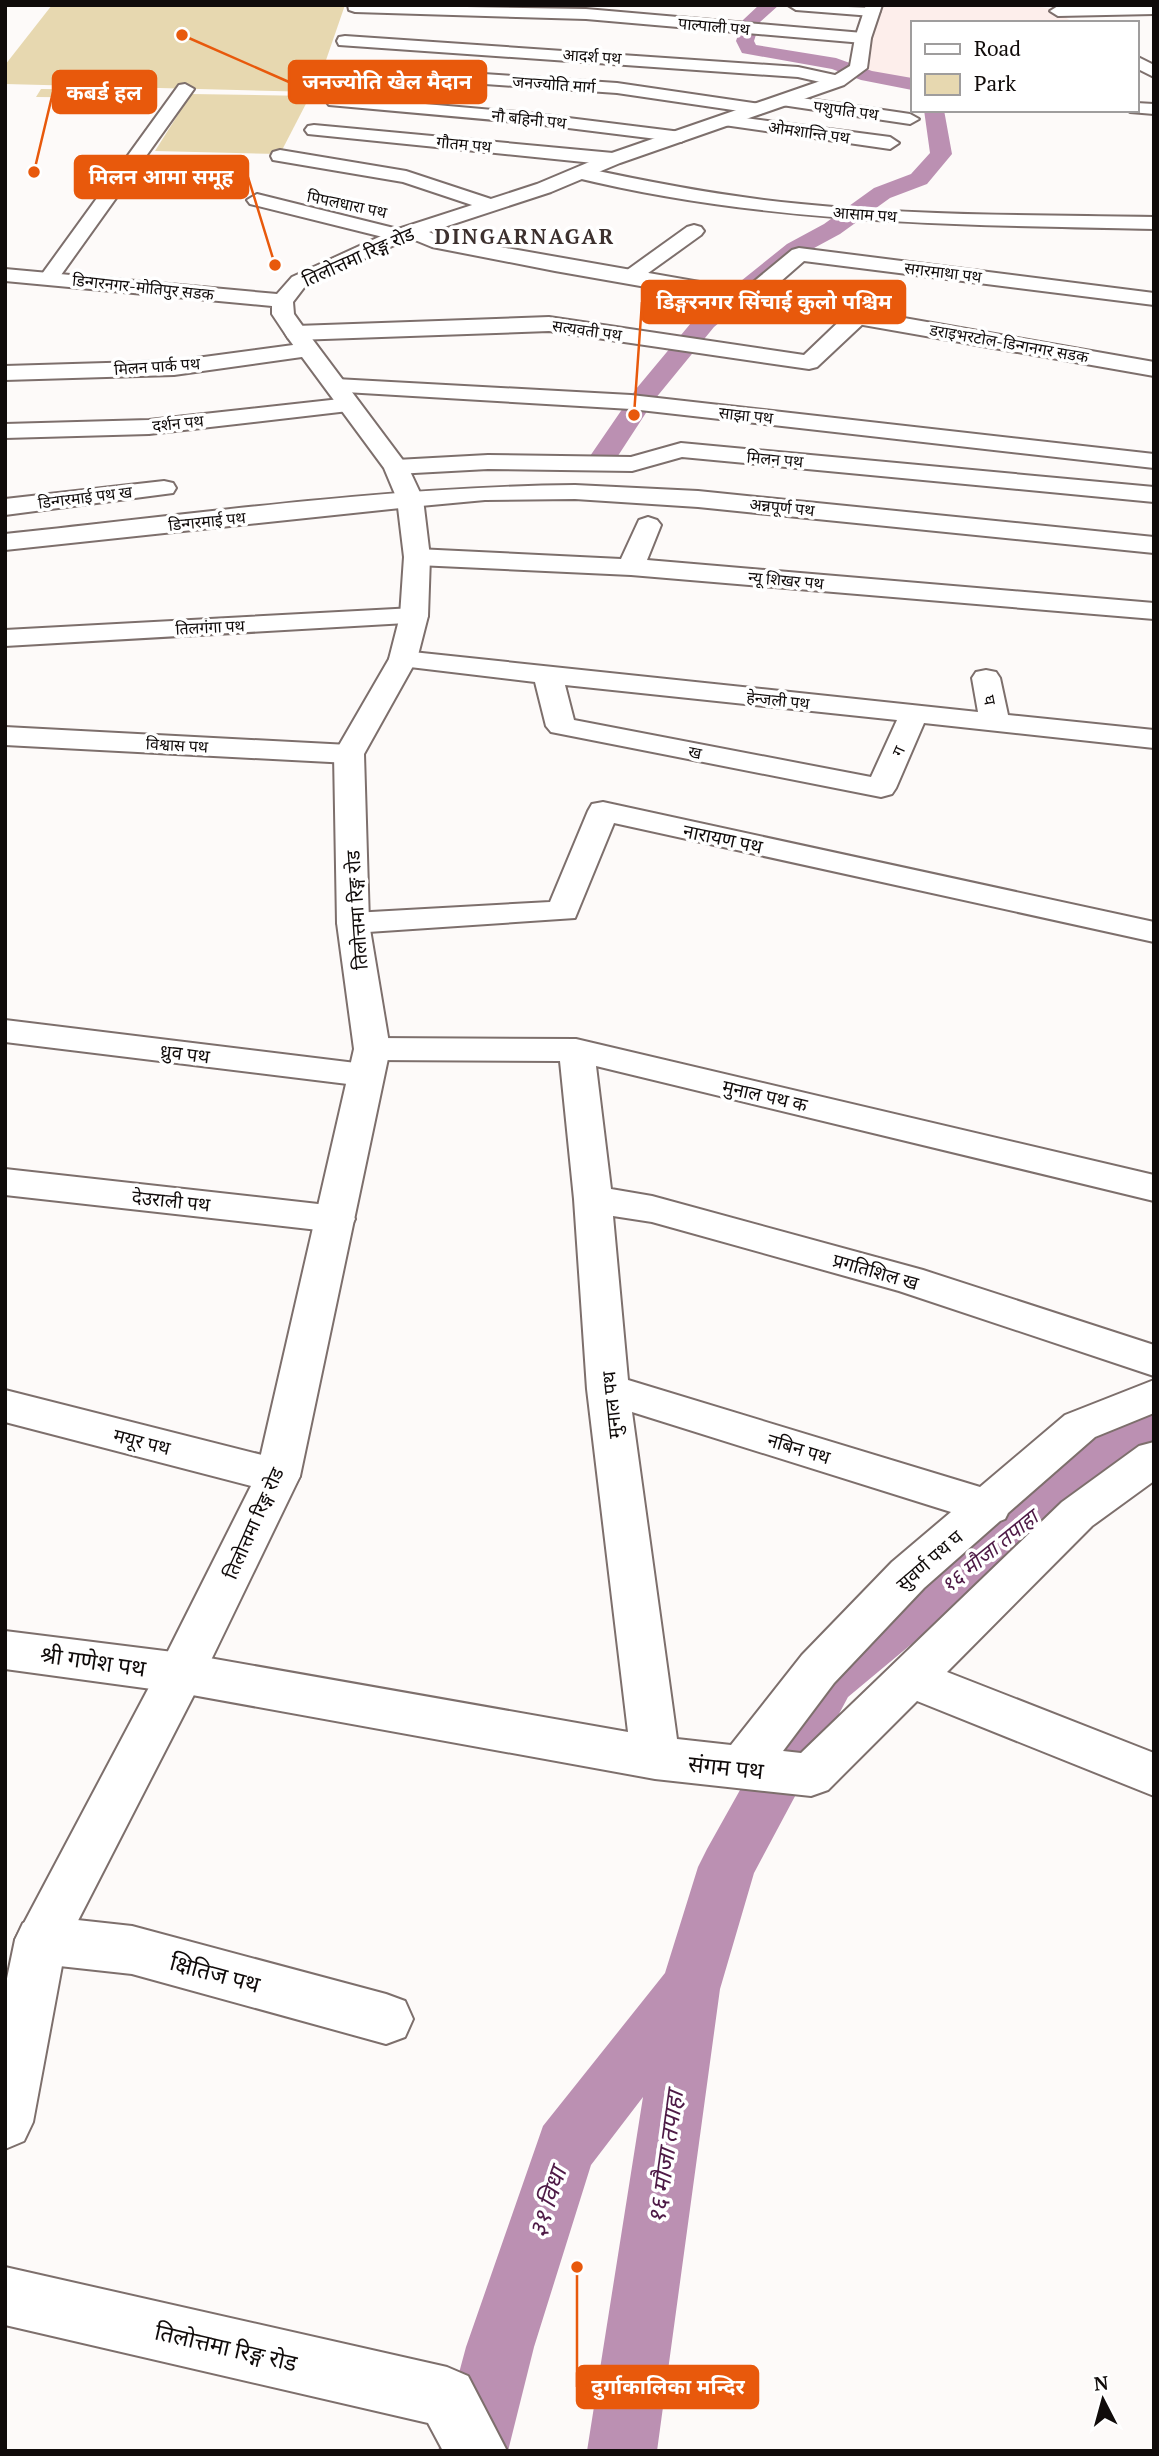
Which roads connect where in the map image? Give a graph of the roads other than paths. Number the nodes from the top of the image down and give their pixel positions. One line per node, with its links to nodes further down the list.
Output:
1 (796, 5): 3 (street)
2 (355, 7): 7 (street, पाल्पाली पथ)
3 (873, 8): 7 (street)
4 (1054, 8): 5 (street); 6 (street)
5 (1154, 9)
6 (1070, 21)
7 (863, 38): 10 (street)
8 (345, 41): 10 (street, आदर्श पथ)
9 (346, 70): 13 (street, जनज्योति मार्ग)
10 (849, 74): 13 (street, तिलोत्तमा रिङ्ग रोड)
11 (184, 89): 30 (street)
12 (335, 101): 17 (street, नौ बहिनी पथ)
13 (771, 105): 14 (street, पशुपति पथ); 15 (street, तिलोत्तमा रिङ्ग रोड)
14 (910, 119)
15 (728, 120): 17 (street, तिलोत्तमा रिङ्ग रोड); 18 (street, ओमशान्ति पथ)
16 (314, 130): 20 (street, गौतम पथ)
17 (681, 137): 20 (street, तिलोत्तमा रिङ्ग रोड)
18 (890, 143)
19 (280, 156): 24 (street)
20 (613, 159): 21 (street, तिलोत्तमा रिङ्ग रोड)
21 (580, 173): 24 (street, तिलोत्तमा रिङ्ग रोड); 25 (street, आसाम पथ)
22 (298, 194): 26 (street, पिपलधारा पथ)
23 (257, 200): 26 (street)
24 (490, 205): 26 (street, तिलोत्तमा रिङ्ग रोड)
25 (1154, 223)
26 (416, 230): 29 (street, डराइभरटोल-डिन्गनगर सडक); 33 (street, तिलोत्तमा रिङ्ग रोड)
27 (694, 231): 29 (street)
28 (5, 275): 30 (street, डिन्गरनगर-मोतिपुर सडक)
29 (630, 277): 31 (street, डराइभरटोल-डिन्गनगर सडक)
30 (49, 278): 33 (street, डिन्गरनगर-मोतिपुर सडक)
31 (740, 296): 32 (street, सगरमाथा पथ); 34 (street, डराइभरटोल-डिन्गनगर सडक)
32 (1154, 299)
33 (282, 301): 35 (street, तिलोत्तमा रिङ्ग रोड)
34 (858, 316): 35 (street, सत्यवती पथ); 36 (street, डराइभरटोल-डिन्गनगर सडक)
35 (302, 341): 37 (street, मिलन पार्क पथ); 38 (street, तिलोत्तमा रिङ्ग रोड)
36 (1154, 369)
37 (5, 373)
38 (343, 396): 39 (street, दर्शन पथ); 41 (street, साझा पथ); 42 (street, तिलोत्तमा रिङ्ग रोड)
39 (149, 427): 40 (street, दर्शन पथ); 43 (street)
40 (5, 431)
41 (1154, 461)
42 (396, 467): 44 (street, मिलन पथ); 45 (street, तिलोत्तमा रिङ्ग रोड)
43 (164, 488): 46 (street, डिन्गरमाई पथ ख); 47 (street)
44 (1154, 495)
45 (410, 499): 47 (street, डिन्गरमाई पथ); 50 (street, अन्नपूर्ण पथ); 51 (street, तिलोत्तमा रिङ्ग रोड)
46 (5, 507)
47 (173, 524): 49 (street, डिन्गरमाई पथ)
48 (648, 525): 52 (street)
49 (5, 542)
50 (1154, 545)
51 (417, 557): 52 (street, न्यू शिखर पथ); 54 (street, तिलोत्तमा रिङ्ग रोड)
52 (631, 567): 53 (street, न्यू शिखर पथ)
53 (1154, 611)
54 (414, 616): 55 (street, तिलगंगा पथ); 56 (street, तिलोत्तमा रिङ्ग रोड)
55 (5, 638)
56 (403, 659): 57 (street, हेन्जली पथ); 63 (street, तिलोत्तमा रिङ्ग रोड)
57 (548, 675): 59 (street, हेन्जली पथ); 64 (street, ख)
58 (986, 678): 60 (street, घ)
59 (914, 714): 60 (street, हेन्जली पथ); 64 (street, ग)
60 (995, 722): 62 (street, हेन्जली पथ)
61 (5, 736): 63 (street, विश्वास पथ)
62 (1154, 739)
63 (349, 754): 65 (street, तिलोत्तमा रिङ्ग रोड)
64 (881, 788)
65 (353, 923): 66 (street, नारायण पथ); 69 (street, तिलोत्तमा रिङ्ग रोड)
66 (1154, 932)
67 (5, 1031): 69 (street, ध्रुव पथ)
68 (576, 1050): 69 (street, मुनाल पथ क); 71 (street, मुनाल पथ क); 72 (street, मुनाल पथ)
69 (368, 1062): 73 (street, तिलोत्तमा रिङ्ग रोड)
70 (5, 1182): 73 (street, देउराली पथ)
71 (1154, 1188)
72 (593, 1199): 74 (street, प्रगतिशिल ख); 75 (street, मुनाल पथ)
73 (336, 1219): 79 (street, तिलोत्तमा रिङ्ग रोड)
74 (1154, 1362)
75 (608, 1389): 80 (street, नबिन पथ); 84 (street, मुनाल पथ)
76 (1154, 1396): 80 (street, सुवर्ण पथ घ)
77 (5, 1406): 79 (street, मयूर पथ)
78 (1154, 1458): 83 (street, संगम पथ)
79 (278, 1476): 82 (street, तिलोत्तमा रिङ्ग रोड)
80 (990, 1507): 85 (street, सुवर्ण पथ घ)
81 (5, 1650): 82 (street, श्री गणेश पथ)
82 (181, 1673): 84 (street, संगम पथ); 87 (street, तिलोत्तमा रिङ्ग रोड)
83 (910, 1678): 85 (street, संगम पथ); 86 (street)
84 (655, 1758): 85 (street, संगम पथ)
85 (741, 1769)
86 (1154, 1775)
87 (41, 1940): 88 (street, क्षितिज पथ); 89 (street, तिलोत्तमा रिङ्ग रोड)
88 (386, 2020)
89 (5, 2122)
90 (5, 2296): 91 (street, तिलोत्तमा रिङ्ग रोड)
91 (477, 2451)

